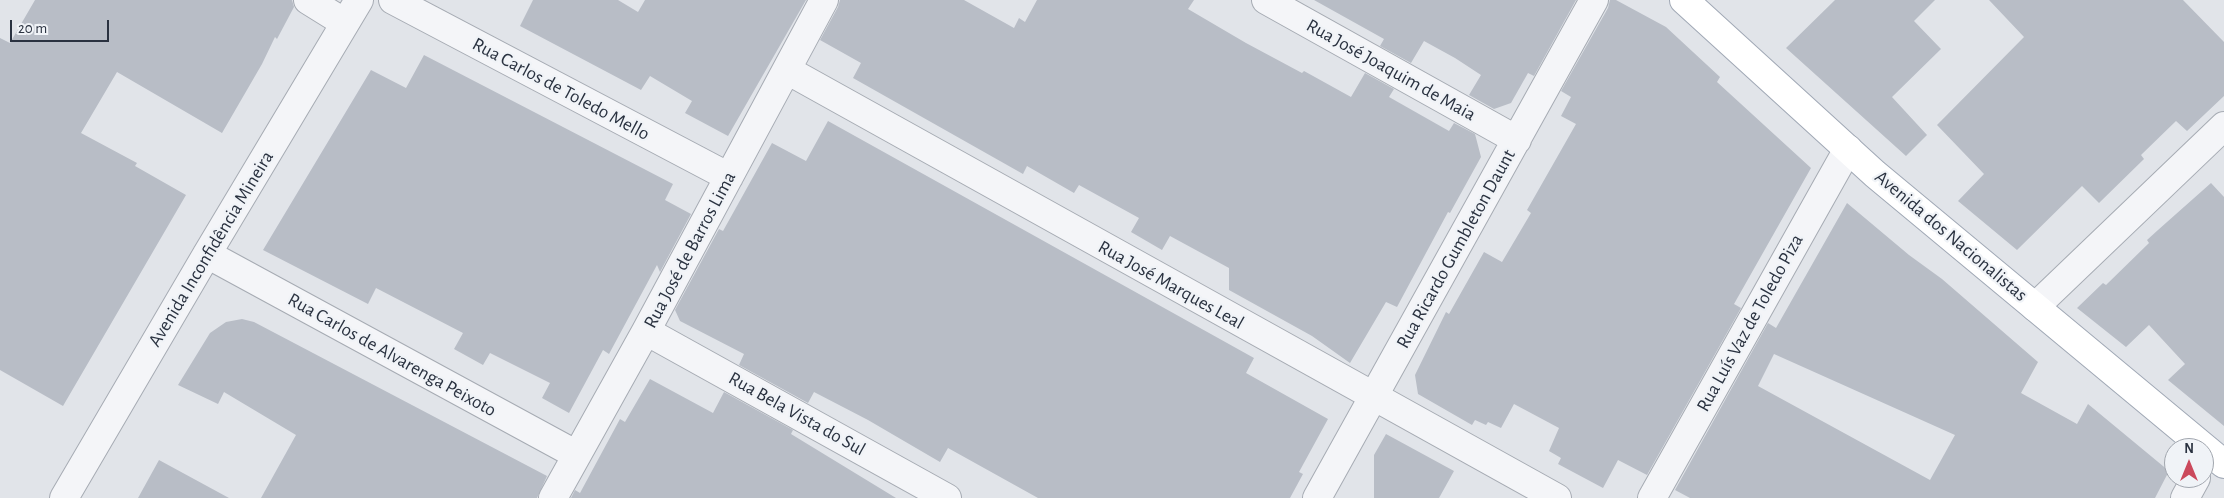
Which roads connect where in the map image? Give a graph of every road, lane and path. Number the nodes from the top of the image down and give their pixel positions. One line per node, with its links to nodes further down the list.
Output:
1 (308, 0): 8 (street)
2 (359, 0): 8 (street, Avenida Inconfidência Mineira)
3 (394, 0): 13 (street, Rua Carlos de Toledo Mello)
4 (824, 0): 9 (street, Rua José de Barros Lima)
5 (1266, 0): 11 (street, Rua José Joaquim de Maia)
6 (1594, 0): 11 (street, Rua Ricardo Gumbleton Daunt)
7 (1684, 0): 12 (main road, Avenida dos Nacionalistas)
8 (345, 23): 14 (street, Avenida Inconfidência Mineira)
9 (787, 70): 13 (street, Rua José de Barros Lima); 17 (street, Rua José Marques Leal)
10 (2222, 131): 15 (street)
11 (1517, 140): 17 (street, Rua Ricardo Gumbleton Daunt)
12 (1848, 148): 15 (main road, Avenida dos Nacionalistas); 25 (street, Rua Luís Vaz de Toledo Piza)
13 (729, 177): 16 (street, Rua José de Barros Lima)
14 (207, 254): 19 (street, Rua Carlos de Alvarenga Peixoto); 20 (street, Avenida Inconfidência Mineira)
15 (2035, 307): 18 (main road, Avenida dos Nacionalistas)
16 (646, 331): 19 (street, Rua José de Barros Lima); 22 (street, Rua Bela Vista do Sul)
17 (1374, 398): 23 (street, Rua Ricardo Gumbleton Daunt); 24 (street, Rua José Marques Leal)
18 (2186, 438)
19 (577, 455): 21 (street, Rua José de Barros Lima)
20 (64, 498)
21 (554, 498)
22 (947, 498)
23 (1318, 498)
24 (1557, 498)
25 (1652, 498)

